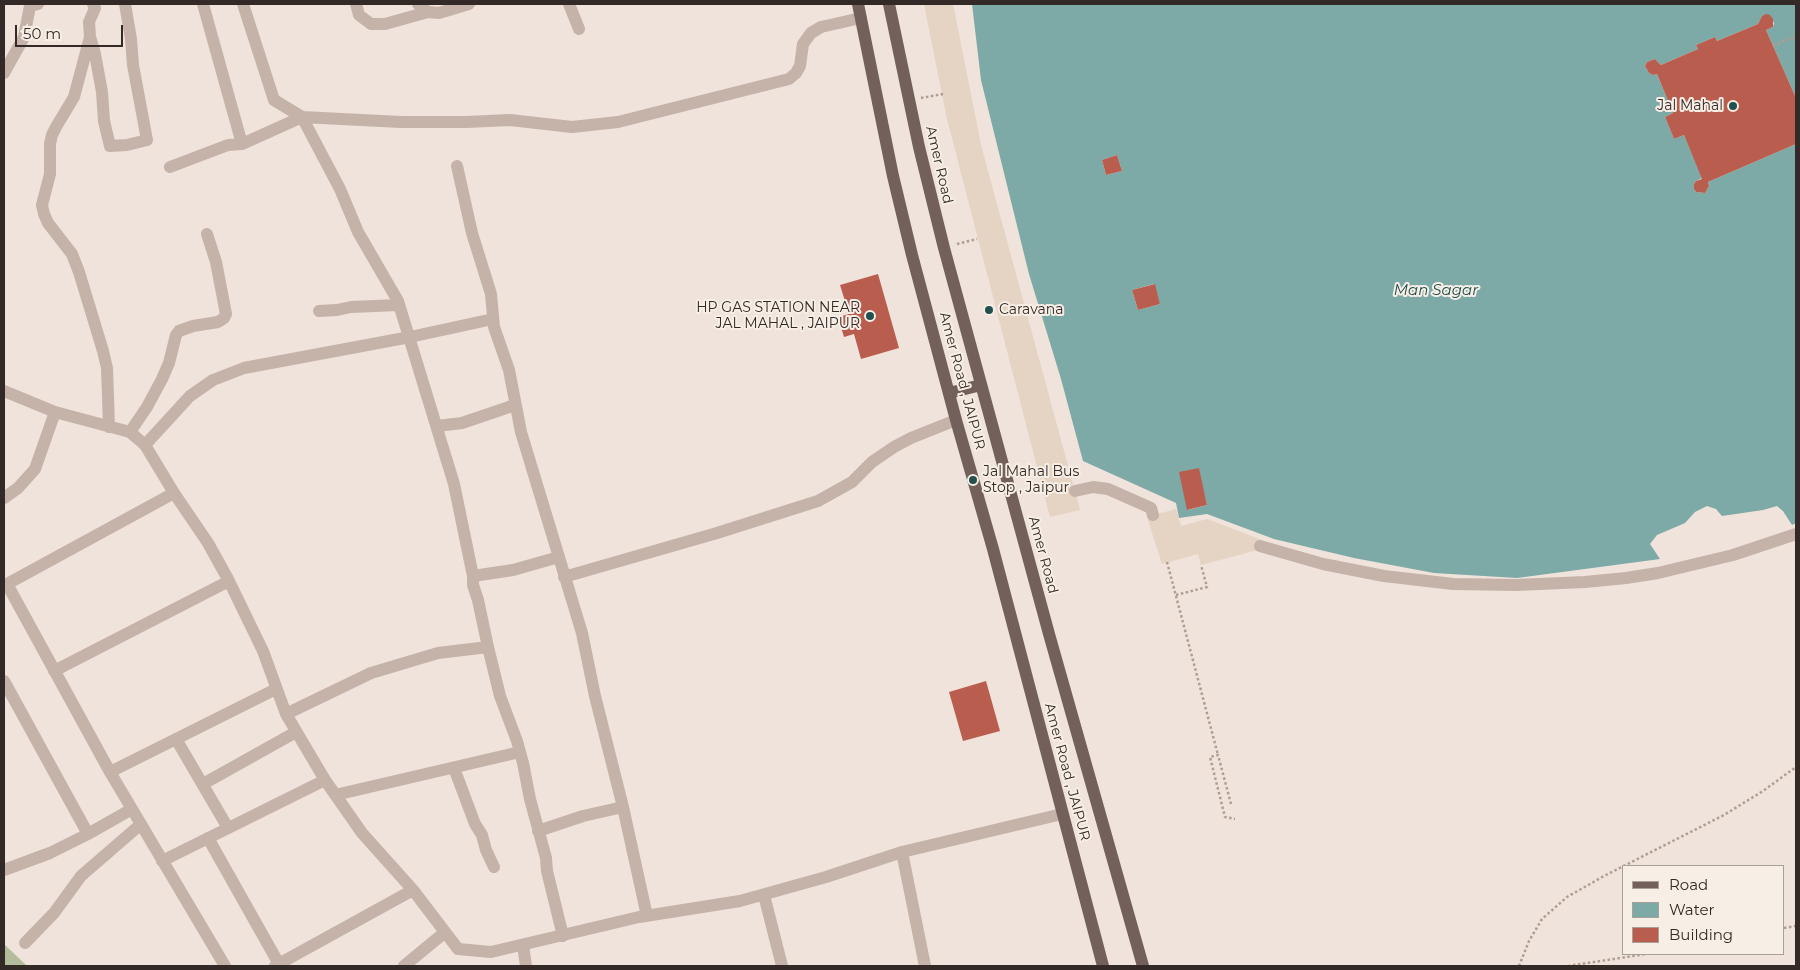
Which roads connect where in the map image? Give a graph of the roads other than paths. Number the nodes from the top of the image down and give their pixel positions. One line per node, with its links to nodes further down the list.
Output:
1 (38, 4): 15 (street)
2 (93, 4): 14 (street)
3 (125, 4): 14 (street)
4 (203, 4): 17 (street)
5 (243, 4): 16 (street)
6 (356, 4): 11 (street)
7 (469, 4): 11 (street)
8 (569, 4): 13 (street)
9 (858, 4): 12 (main road, Amer Road , JAIPUR)
10 (889, 4): 25 (main road, Amer Road)
11 (423, 8)
12 (861, 18): 16 (street); 27 (main road, Amer Road , JAIPUR)
13 (579, 29)
14 (90, 37): 32 (street)
15 (4, 73)
16 (302, 118): 17 (street); 21 (street)
17 (242, 144): 18 (street)
18 (170, 166)
19 (457, 166): 23 (street)
20 (207, 234): 33 (street)
21 (399, 305): 22 (street); 24 (street)
22 (319, 311)
23 (493, 319): 24 (street); 28 (street)
24 (410, 337): 31 (street); 34 (street)
25 (981, 385): 27 (main road); 85 (main road, Amer Road)
26 (4, 391): 29 (street)
27 (949, 393): 30 (main road, Amer Road , JAIPUR)
28 (516, 405): 31 (street); 41 (street)
29 (55, 412): 32 (street); 37 (street)
30 (956, 420): 43 (street); 61 (main road, Amer Road , JAIPUR)
31 (437, 426): 42 (street)
32 (109, 427): 33 (street)
33 (130, 432): 34 (street)
34 (145, 445): 36 (street)
35 (1074, 491): 38 (street)
36 (174, 493): 44 (street); 45 (street)
37 (4, 498)
38 (1153, 515)
39 (1796, 534): 40 (street)
40 (1260, 546)
41 (559, 557): 42 (street); 43 (street)
42 (473, 576): 46 (street)
43 (564, 577): 59 (street)
44 (229, 581): 47 (street); 49 (street)
45 (5, 585): 47 (street)
46 (488, 648): 50 (street); 53 (street)
47 (54, 671): 55 (street)
48 (4, 681): 65 (street)
49 (276, 689): 50 (street); 52 (street)
50 (286, 714): 51 (street)
51 (296, 732): 56 (street); 57 (street)
52 (176, 739): 55 (street); 57 (street)
53 (520, 752): 54 (street); 64 (street)
54 (454, 768): 58 (street); 69 (street)
55 (110, 772): 60 (street)
56 (325, 780): 58 (street); 63 (street)
57 (202, 784): 63 (street)
58 (336, 795): 71 (street)
59 (623, 807): 64 (street); 73 (street)
60 (132, 809): 62 (street); 65 (street)
61 (1062, 814): 67 (street); 84 (main road, Amer Road , JAIPUR)
62 (141, 824): 68 (street); 76 (street)
63 (228, 828): 66 (street)
64 (538, 831): 75 (street)
65 (88, 834): 70 (street)
66 (208, 838): 68 (street); 78 (street)
67 (902, 852): 72 (street); 83 (street)
68 (162, 861): 79 (street)
69 (494, 867)
70 (4, 870)
71 (413, 890): 74 (street); 78 (street)
72 (764, 894): 73 (street); 82 (street)
73 (648, 916): 75 (street)
74 (444, 933): 77 (street); 80 (street)
75 (563, 936): 77 (street)
76 (25, 943)
77 (523, 946): 81 (street)
78 (277, 965)
79 (225, 966)
80 (404, 966)
81 (526, 966)
82 (782, 966)
83 (925, 966)
84 (1103, 966)
85 (1143, 966)

